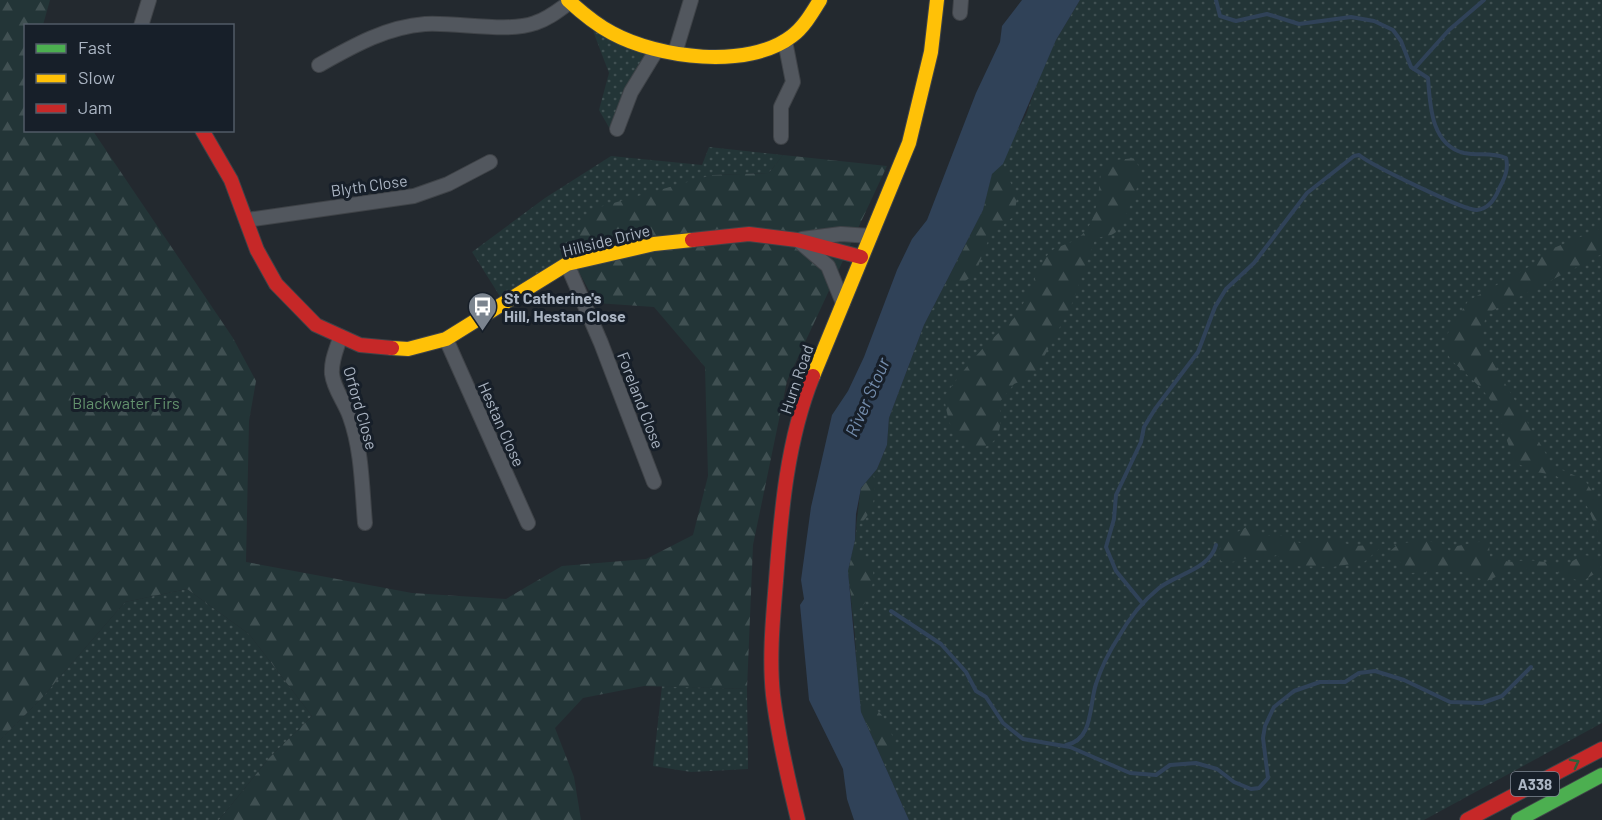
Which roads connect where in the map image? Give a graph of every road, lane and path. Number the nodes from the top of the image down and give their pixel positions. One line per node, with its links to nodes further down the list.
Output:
1 (149, 0): 6 (street)
2 (691, 0): 9 (street)
3 (820, 0): 7 (main road)
4 (937, 0): 16 (main road, Hurn Road)
5 (569, 1): 8 (main road); 10 (street)
6 (142, 24)
7 (785, 41): 9 (main road); 13 (street)
8 (656, 51): 9 (main road); 11 (street)
9 (675, 53)
10 (320, 65)
11 (617, 129)
12 (203, 132): 15 (main road, Hillside Drive)
13 (781, 137)
14 (490, 162): 15 (street, Blyth Close)
15 (247, 220): 21 (main road, Hillside Drive)
16 (870, 237): 17 (street, Hillside Drive); 18 (main road, Hurn Road)
17 (797, 240): 18 (main road, Hillside Drive); 19 (main road, Hillside Drive); 20 (street)
18 (861, 257): 20 (main road, Hurn Road)
19 (567, 264): 22 (main road, Hillside Drive); 23 (street, Foreland Close)
20 (843, 303): 28 (main road, Hurn Road)
21 (340, 338): 22 (main road, Hillside Drive); 25 (street, Orford Close)
22 (446, 339): 24 (street, Hestan Close)
23 (654, 482)
24 (528, 523)
25 (365, 524)
26 (1602, 748): 29 (main road, A338, one-way to 26)
27 (1602, 776): 30 (main road, A338)
28 (798, 820)
29 (1467, 820)
30 (1518, 820)

